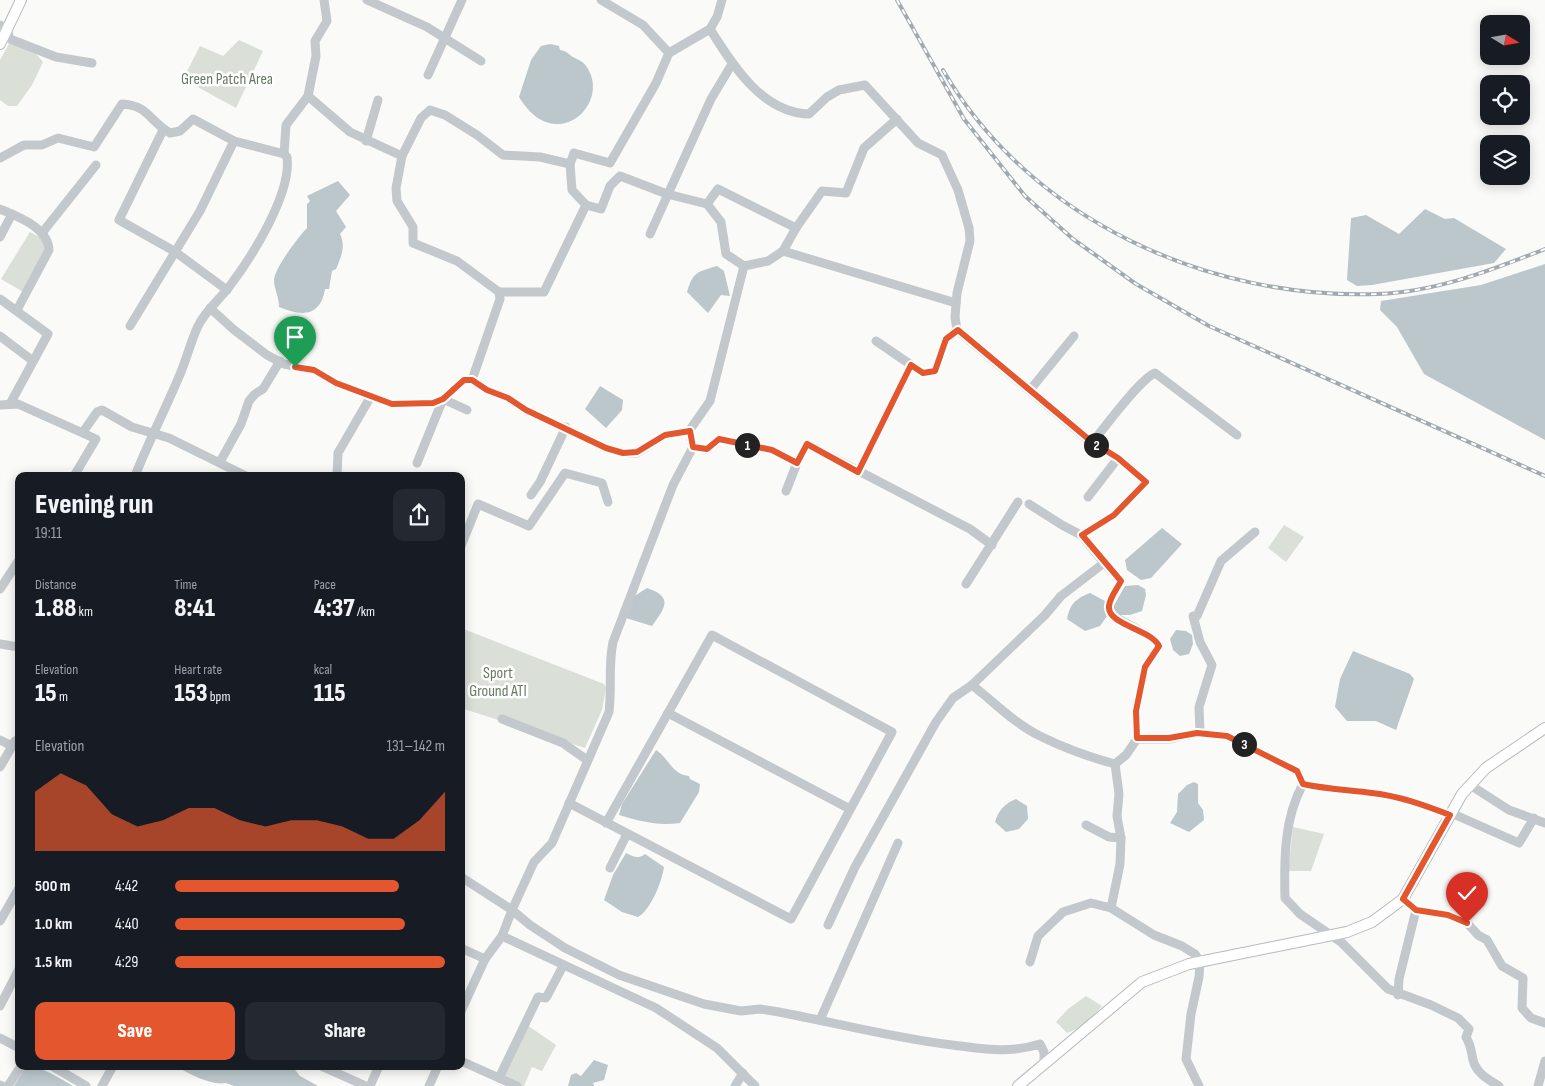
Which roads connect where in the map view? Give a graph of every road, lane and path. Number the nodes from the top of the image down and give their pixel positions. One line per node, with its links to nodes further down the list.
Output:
1 (21, 0): 7 (main road)
2 (324, 0): 16 (street)
3 (367, 0): 9 (street)
4 (462, 0): 9 (street)
5 (601, 0): 11 (street)
6 (722, 0): 8 (street)
7 (3, 27): 10 (main road); 13 (street)
8 (710, 28): 11 (street); 14 (street)
9 (444, 39): 12 (street); 15 (street)
10 (0, 44)
11 (669, 53): 25 (street)
12 (481, 61)
13 (92, 63)
14 (732, 64): 18 (street); 27 (street)
15 (428, 75)
16 (308, 96): 21 (street); 22 (street)
17 (378, 100): 21 (street)
18 (897, 119): 32 (street); 42 (street)
19 (163, 130): 20 (street); 24 (street); 36 (street)
20 (234, 141): 22 (street); 36 (street)
21 (366, 141): 23 (street)
22 (284, 154): 39 (street)
23 (402, 156): 25 (street); 40 (street)
24 (0, 158)
25 (570, 164): 29 (street)
26 (96, 165): 33 (street)
27 (667, 194): 28 (street); 29 (street); 34 (street)
28 (707, 204): 32 (street); 38 (street)
29 (586, 205): 40 (street)
30 (0, 209): 31 (street)
31 (12, 214): 33 (street); 35 (street)
32 (796, 228): 37 (street)
33 (42, 233): 44 (street)
34 (650, 234)
35 (0, 237)
36 (174, 252): 39 (street); 45 (street)
37 (782, 252): 38 (street); 42 (street)
38 (744, 266): 61 (street)
39 (227, 290): 43 (street)
40 (499, 292): 53 (street)
41 (0, 299): 44 (street)
42 (956, 304): 46 (street)
43 (210, 308): 51 (street); 63 (street)
44 (17, 310): 50 (street)
45 (130, 326)
46 (958, 330): 52 (street); 54 (street)
47 (0, 336): 50 (street)
48 (1074, 336): 54 (street)
49 (876, 342): 52 (street)
50 (32, 361): 57 (street)
51 (280, 362): 55 (street); 68 (street)
52 (911, 365): 75 (street)
53 (472, 380): 56 (street); 60 (street)
54 (1030, 390): 65 (street)
55 (371, 396): 56 (street); 74 (street)
56 (443, 399): 59 (street); 69 (street)
57 (10, 404): 58 (street); 62 (street)
58 (0, 405)
59 (466, 410)
60 (566, 427): 61 (street); 77 (street)
61 (690, 431): 66 (street)
62 (83, 432): 63 (street); 71 (street)
63 (152, 433): 68 (street); 72 (street)
64 (1237, 435): 65 (street)
65 (1092, 442): 67 (street)
66 (693, 447): 70 (street); 100 (street)
67 (1118, 458): 78 (street); 83 (street)
68 (220, 462): 73 (street)
69 (417, 463)
70 (797, 463): 75 (street); 76 (street)
71 (76, 472)
72 (136, 472)
73 (239, 472)
74 (337, 472)
75 (858, 472): 85 (street)
76 (786, 491)
77 (531, 495)
78 (1088, 497)
79 (608, 502): 84 (street)
80 (1018, 502): 85 (street)
81 (1028, 504): 83 (street)
82 (1255, 532): 96 (street)
83 (1082, 535): 86 (street)
84 (465, 536)
85 (992, 545): 88 (street)
86 (1104, 563): 92 (street); 97 (street)
87 (15, 566): 89 (street)
88 (966, 584)
89 (0, 589)
90 (0, 644): 91 (street)
91 (15, 646)
92 (972, 685): 101 (street); 123 (street)
93 (668, 713): 106 (street); 106 (street); 109 (street)
94 (502, 719): 100 (street)
95 (1545, 728): 104 (main road)
96 (1200, 733): 97 (street); 103 (street)
97 (1137, 738): 101 (street)
98 (0, 740): 99 (street)
99 (15, 744): 102 (street)
100 (587, 760): 105 (street)
101 (1116, 764): 113 (street)
102 (0, 767)
103 (1303, 784): 107 (street); 125 (street)
104 (1470, 785): 107 (main road); 108 (street)
105 (569, 803): 109 (street); 120 (street)
106 (850, 809): 112 (street)
107 (1450, 814): 108 (street); 118 (main road)
108 (1534, 818): 110 (street)
109 (606, 823): 112 (street)
110 (1545, 823)
111 (1086, 824): 113 (street)
112 (627, 834): 115 (street)
113 (1120, 838): 119 (street)
114 (898, 843): 135 (street)
115 (610, 868)
116 (465, 880): 120 (street)
117 (15, 895): 122 (street)
118 (1403, 899): 121 (street); 125 (main road)
119 (1111, 908): 128 (street); 129 (street)
120 (512, 910): 124 (street); 135 (street)
121 (1416, 910): 132 (street); 136 (street)
122 (0, 921)
123 (828, 925)
124 (502, 936): 127 (street); 130 (street)
125 (1332, 936): 129 (main road); 132 (street)
126 (465, 950): 127 (street)
127 (485, 959): 133 (street)
128 (1030, 962)
129 (1200, 962): 141 (main road); 159 (street)
130 (563, 966): 148 (street); 149 (street)
131 (15, 977): 134 (street)
132 (1398, 994): 160 (street)
133 (465, 1002)
134 (0, 1006)
135 (820, 1020): 141 (street)
136 (1545, 1024)
137 (0, 1038): 138 (street)
138 (15, 1046)
139 (1545, 1061): 161 (street)
140 (465, 1063): 149 (street)
141 (1044, 1064): 158 (main road)
142 (18, 1070): 150 (street)
143 (59, 1070): 151 (street)
144 (111, 1070): 152 (street)
145 (330, 1070): 153 (street)
146 (377, 1070): 153 (street)
147 (436, 1070): 154 (street)
148 (743, 1074): 156 (street); 157 (street)
149 (499, 1078): 155 (street)
150 (8, 1086)
151 (86, 1086)
152 (102, 1086)
153 (368, 1086)
154 (429, 1086)
155 (517, 1086)
156 (735, 1086)
157 (755, 1086)
158 (1018, 1086)
159 (1199, 1086)
160 (1499, 1086)
161 (1538, 1086)

